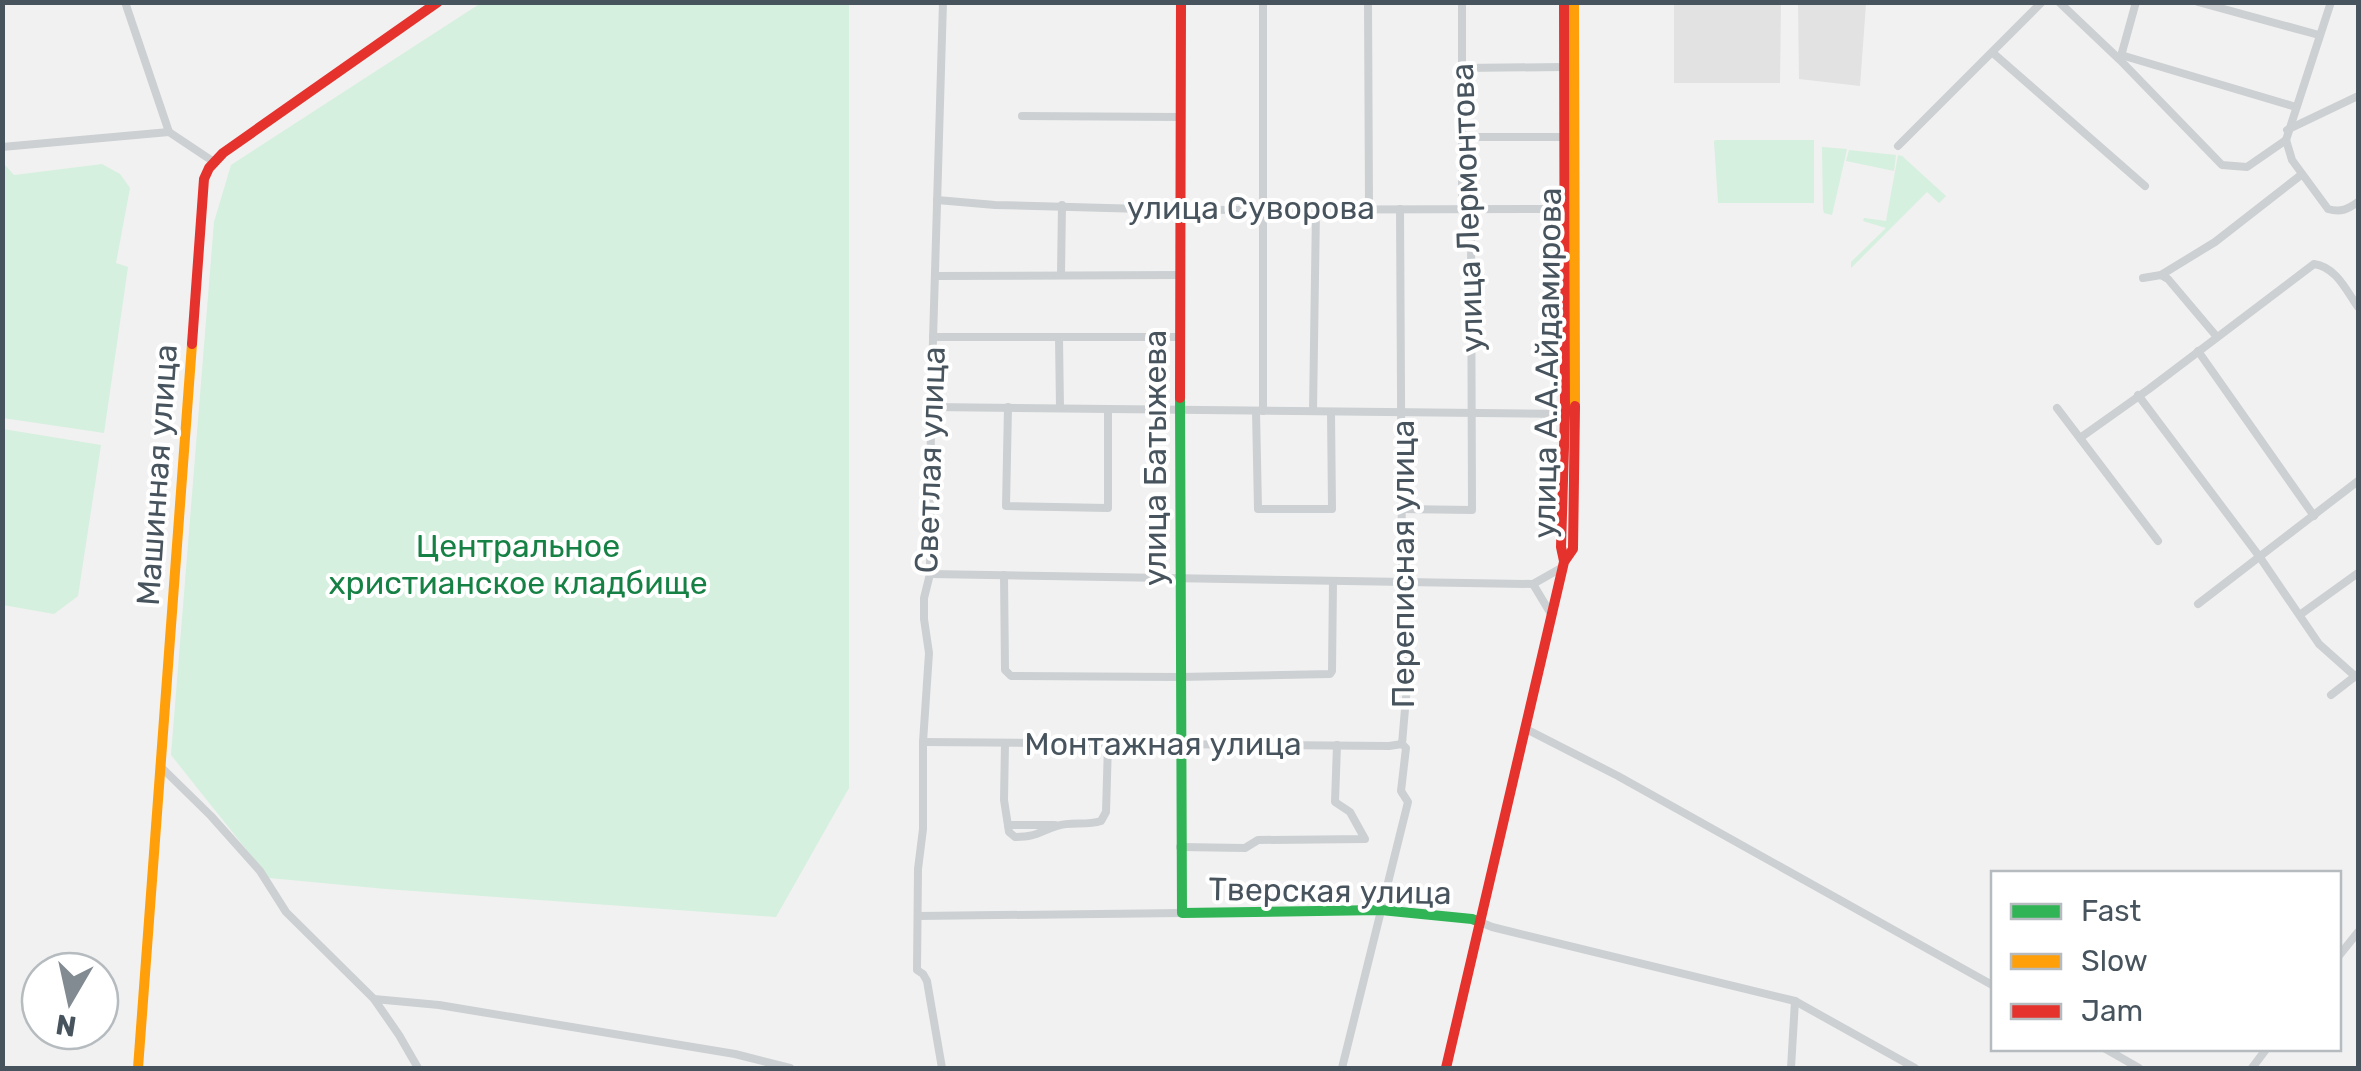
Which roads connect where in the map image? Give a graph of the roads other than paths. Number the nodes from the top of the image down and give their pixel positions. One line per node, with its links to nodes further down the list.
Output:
1 (125, 2): 24 (street)
2 (438, 2): 30 (street)
3 (943, 2): 33 (street, Светлая улица)
4 (1181, 2): 23 (street, улица Батыжева)
5 (1263, 2): 37 (street)
6 (1368, 2): 36 (street)
7 (1462, 2): 19 (street, улица Лермонтова)
8 (1564, 2): 18 (street, улица А.А.Айдамирова)
9 (1574, 2): 72 (street, улица А.А.Айдамирова)
10 (2042, 2): 16 (street)
11 (2059, 2): 17 (street)
12 (2136, 2): 17 (street)
13 (2198, 2): 15 (street)
14 (2330, 2): 15 (street)
15 (2318, 35): 21 (street)
16 (1993, 52): 28 (street); 32 (street)
17 (2120, 57): 21 (street); 25 (street)
18 (1564, 67): 19 (street); 27 (street, улица А.А.Айдамирова)
19 (1462, 68): 26 (street, улица Лермонтова)
20 (2358, 96): 25 (street)
21 (2296, 107): 25 (street)
22 (1022, 116): 23 (street)
23 (1179, 116): 40 (street, улица Батыжева)
24 (169, 132): 29 (street); 30 (street)
25 (2286, 135): 31 (street)
26 (1462, 137): 27 (street); 38 (street, улица Лермонтова)
27 (1564, 138): 39 (street, улица А.А.Айдамирова)
28 (1898, 146)
29 (2, 147)
30 (214, 162): 95 (street, Машинная улица)
31 (2304, 178): 34 (street); 44 (street)
32 (2144, 186)
33 (937, 200): 35 (street, улица Суворова); 46 (street, Светлая улица)
34 (2358, 202)
35 (1062, 206): 40 (street, улица Суворова); 43 (street)
36 (1370, 208): 41 (street, улица Суворова); 42 (street, улица Суворова)
37 (1264, 209): 40 (street, улица Суворова); 41 (street, улица Суворова); 61 (street)
38 (1467, 209): 39 (street, улица Суворова); 42 (street, улица Суворова); 65 (street, улица Лермонтова)
39 (1564, 209): 66 (street, улица А.А.Айдамирова)
40 (1180, 210): 45 (street, улица Батыжева)
41 (1316, 210): 62 (street)
42 (1400, 210): 64 (street, Переписная улица)
43 (1061, 274): 45 (street); 46 (street)
44 (2161, 274): 47 (street); 52 (street)
45 (1180, 275): 50 (street, улица Батыжева)
46 (936, 276): 51 (street, Светлая улица)
47 (2143, 278)
48 (2357, 302): 52 (street)
49 (1060, 336): 50 (street); 51 (street); 57 (street)
50 (1180, 336): 60 (street, улица Батыжева)
51 (933, 337): 55 (street, Светлая улица)
52 (2217, 337): 53 (street)
53 (2198, 352): 54 (street); 70 (street)
54 (2138, 395): 67 (street); 73 (street)
55 (931, 407): 56 (street); 76 (street, Светлая улица)
56 (1008, 407): 57 (street); 59 (street)
57 (1060, 408): 59 (street)
58 (2057, 408): 67 (street)
59 (1108, 410): 60 (street)
60 (1180, 410): 61 (street); 78 (street, улица Батыжева)
61 (1260, 410): 62 (street); 63 (street)
62 (1314, 411): 63 (street)
63 (1330, 412): 64 (street)
64 (1402, 412): 65 (street); 69 (street, Переписная улица)
65 (1472, 413): 66 (street); 69 (street, улица Лермонтова)
66 (1565, 414): 72 (street, улица А.А.Айдамирова)
67 (2080, 438): 71 (street)
68 (2358, 481): 70 (street)
69 (1401, 509): 79 (street, Переписная улица)
70 (2314, 516): 73 (street)
71 (2158, 542)
72 (1567, 548): 74 (street)
73 (2259, 556): 82 (street); 83 (street)
74 (1564, 565): 81 (street); 84 (street, улица А.А.Айдамирова)
75 (2358, 572): 83 (street)
76 (930, 574): 77 (street); 89 (street, Светлая улица)
77 (1004, 575): 78 (street); 86 (street)
78 (1180, 580): 80 (street); 86 (street, улица Батыжева)
79 (1406, 580): 80 (street); 81 (street); 92 (street, Переписная улица)
80 (1333, 581): 86 (street)
81 (1533, 584): 84 (street)
82 (2198, 604)
83 (2301, 614): 85 (street)
84 (1552, 616): 88 (street, улица А.А.Айдамирова)
85 (2357, 675): 87 (street)
86 (1180, 677): 93 (street, улица Батыжева)
87 (2332, 696)
88 (1526, 728): 100 (street, улица А.А.Айдамирова); 103 (street)
89 (923, 742): 90 (street, Монтажная улица); 99 (street, Светлая улица)
90 (1005, 743): 91 (street, Монтажная улица); 91 (street)
91 (1108, 744): 93 (street, Монтажная улица)
92 (1402, 744): 94 (street, Монтажная улица); 97 (street, Переписная улица)
93 (1180, 745): 94 (street, Монтажная улица); 96 (street, улица Батыжева)
94 (1337, 745): 96 (street)
95 (160, 766): 104 (street); 107 (street, Машинная улица)
96 (1180, 848): 98 (street, улица Батыжева)
97 (1381, 910): 98 (street, Тверская улица); 100 (street, Тверская улица); 111 (street, Переписная улица)
98 (1182, 913): 99 (street, Тверская улица)
99 (918, 916): 110 (street, Светлая улица)
100 (1480, 922): 105 (street, Тверская улица); 112 (street, улица А.А.Айдамирова)
101 (2358, 932): 102 (street)
102 (2341, 953)
103 (1991, 984)
104 (374, 998): 108 (street); 109 (street)
105 (1795, 1001): 113 (street); 114 (street, Тверская улица)
106 (2109, 1051): 115 (street)
107 (138, 1068)
108 (418, 1068)
109 (790, 1068)
110 (942, 1068)
111 (1342, 1068)
112 (1446, 1068)
113 (1791, 1068)
114 (1915, 1068)
115 (2139, 1068)

